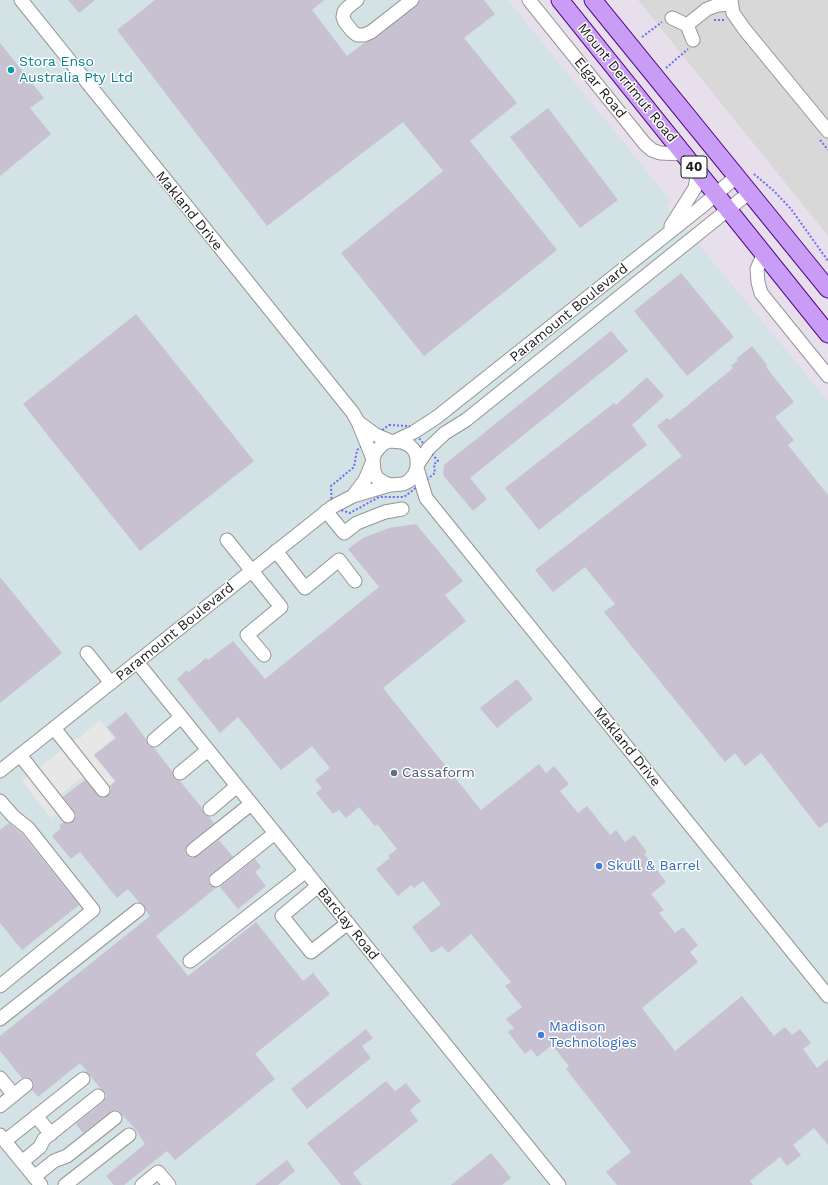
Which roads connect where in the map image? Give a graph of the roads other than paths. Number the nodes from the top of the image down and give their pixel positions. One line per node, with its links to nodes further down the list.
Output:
1 (21, 0): 23 (street, Makland Drive)
2 (357, 0): 3 (street)
3 (412, 0)
4 (529, 0): 12 (street, Elgar Road)
5 (560, 0): 12 (main road, Mount Derrimut Road / 40)
6 (593, 0): 14 (main road, Mount Derrimut Road / 40)
7 (732, 6): 9 (street); 11 (street)
8 (668, 19): 9 (street)
9 (687, 25): 10 (street)
10 (691, 44)
11 (828, 131)
12 (684, 154): 13 (main road, Mount Derrimut Road / 40)
13 (698, 171): 16 (main road, Mount Derrimut Road / 40); 18 (street)
14 (745, 175): 15 (main road, Mount Derrimut Road / 40); 16 (street, Paramount Boulevard)
15 (750, 192): 17 (street, Paramount Boulevard); 20 (main road, Mount Derrimut Road / 40)
16 (716, 194): 17 (main road, Mount Derrimut Road / 40); 18 (street, Paramount Boulevard)
17 (729, 210): 19 (main road, Mount Derrimut Road / 40); 26 (street, Paramount Boulevard)
18 (664, 236): 24 (street, Paramount Boulevard)
19 (764, 253): 21 (main road, Mount Derrimut Road / 40); 22 (street)
20 (828, 289)
21 (828, 334)
22 (828, 376)
23 (358, 422): 24 (street, Makland Drive); 25 (street, Makland Drive)
24 (393, 441): 25 (street); 26 (street)
25 (372, 461): 27 (street); 28 (street, Paramount Boulevard)
26 (417, 466): 27 (street); 29 (street, Makland Drive)
27 (393, 486): 28 (street, Paramount Boulevard); 29 (street, Makland Drive)
28 (353, 496): 31 (street, Paramount Boulevard)
29 (426, 498): 62 (street, Makland Drive)
30 (402, 509): 31 (street)
31 (326, 511): 33 (street, Paramount Boulevard)
32 (227, 540): 34 (street)
33 (276, 551): 34 (street, Paramount Boulevard); 35 (street)
34 (252, 571): 37 (street); 38 (street, Paramount Boulevard)
35 (355, 581)
36 (87, 653): 39 (street)
37 (264, 655)
38 (137, 662): 39 (street, Paramount Boulevard); 40 (street, Barclay Road)
39 (111, 683): 41 (street, Paramount Boulevard)
40 (181, 718): 42 (street); 43 (street, Barclay Road)
41 (54, 728): 44 (street, Paramount Boulevard); 48 (street)
42 (154, 740)
43 (208, 750): 46 (street); 47 (street, Barclay Road)
44 (20, 755): 45 (street, Paramount Boulevard); 52 (street)
45 (0, 771)
46 (180, 772)
47 (237, 786): 50 (street, Barclay Road); 51 (street)
48 (103, 790)
49 (0, 801): 61 (street)
50 (251, 804): 53 (street, Barclay Road); 54 (street)
51 (210, 809)
52 (68, 816)
53 (275, 833): 55 (street, Barclay Road); 56 (street)
54 (193, 850)
55 (306, 872): 57 (street, Barclay Road); 60 (street)
56 (216, 880)
57 (318, 886): 59 (street, Barclay Road); 59 (street)
58 (138, 910): 63 (street)
59 (348, 923): 82 (street, Barclay Road)
60 (190, 961)
61 (0, 986)
62 (828, 996)
63 (0, 1019)
64 (0, 1078): 67 (street)
65 (83, 1079): 70 (street)
66 (26, 1085): 67 (street)
67 (14, 1095): 69 (street)
68 (98, 1096): 72 (street)
69 (0, 1106)
70 (36, 1116): 72 (street); 74 (street)
71 (115, 1118): 75 (street)
72 (51, 1134): 76 (street)
73 (129, 1135): 77 (street)
74 (2, 1138): 76 (street)
75 (66, 1156): 77 (street); 78 (street)
76 (22, 1162): 78 (street)
77 (81, 1173): 79 (street)
78 (37, 1181)
79 (65, 1185)
80 (142, 1185): 81 (street)
81 (169, 1185)
82 (559, 1185)

